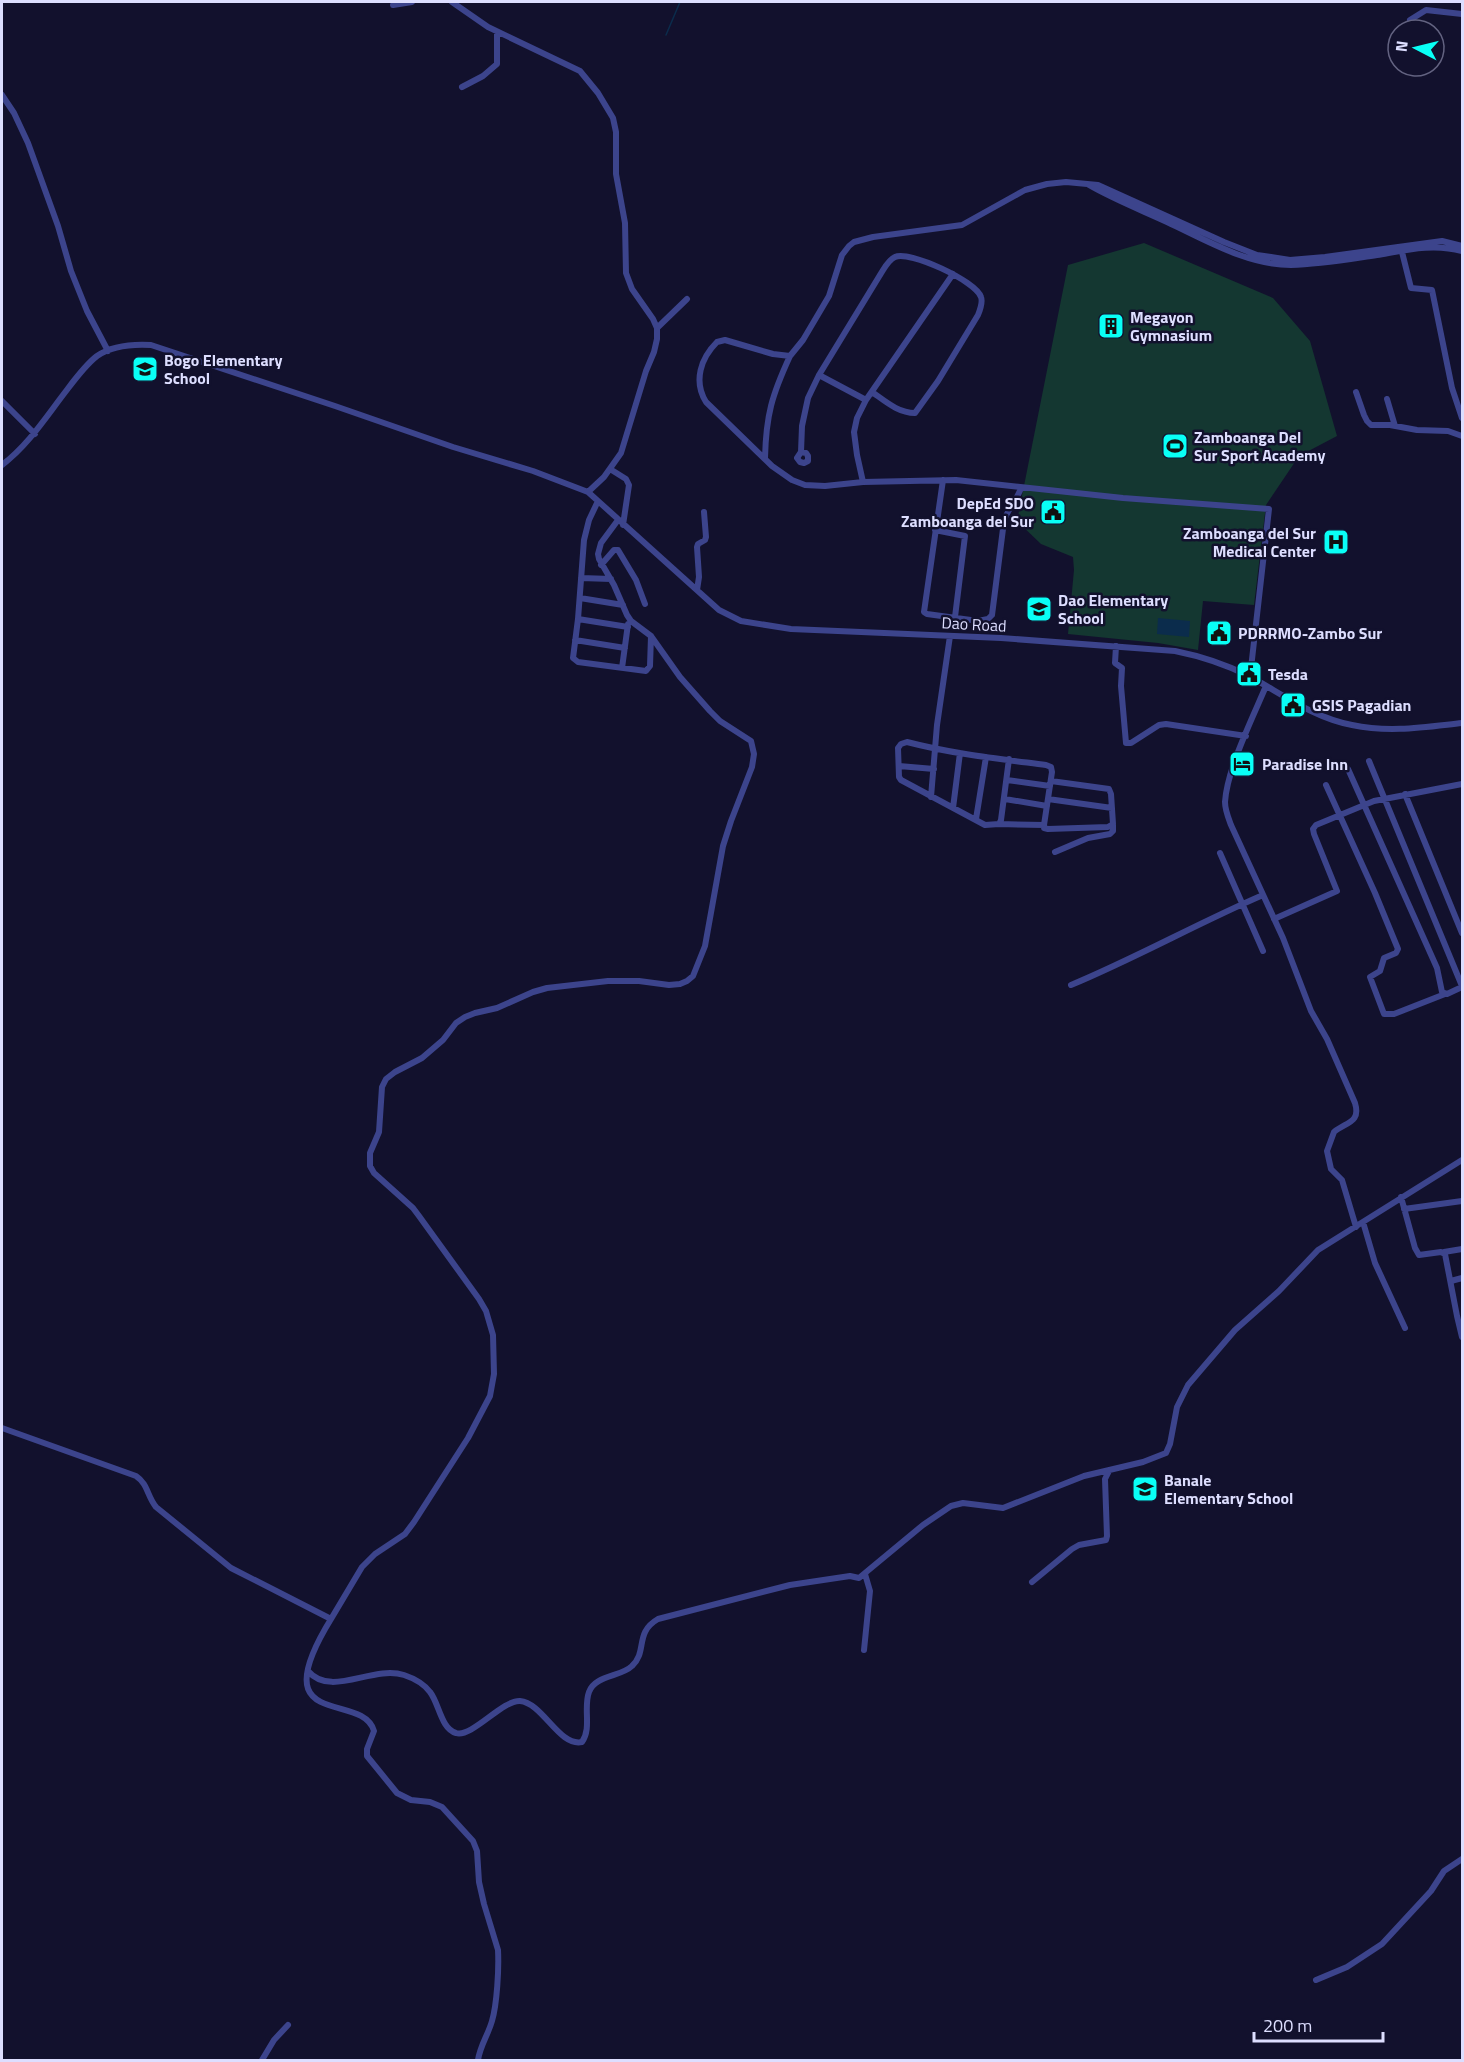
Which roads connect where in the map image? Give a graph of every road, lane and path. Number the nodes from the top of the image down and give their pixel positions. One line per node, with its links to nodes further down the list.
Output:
1 (412, 2): 3 (street)
2 (452, 2): 6 (street)
3 (393, 5)
4 (1462, 14): 5 (street)
5 (1413, 18)
6 (497, 32): 7 (street); 14 (street)
7 (462, 87)
8 (2, 95): 15 (street)
9 (1462, 246): 10 (street)
10 (1401, 248): 11 (street); 16 (street); 23 (street)
11 (1462, 251)
12 (953, 274): 17 (street); 18 (street); 18 (street)
13 (687, 299): 14 (street)
14 (657, 328): 30 (street)
15 (108, 351): 25 (street); 34 (street)
16 (790, 356): 28 (street); 28 (street)
17 (819, 375): 21 (street); 27 (street)
18 (872, 392): 21 (street)
19 (1356, 392): 24 (street)
20 (1387, 399): 24 (street)
21 (866, 400): 32 (street)
22 (2, 401): 25 (street)
23 (1462, 418)
24 (1395, 426): 26 (street)
25 (34, 434): 29 (street)
26 (1462, 436)
27 (801, 452)
28 (765, 459): 32 (street)
29 (2, 465)
30 (610, 469): 34 (street); 37 (street)
31 (943, 480): 32 (street); 33 (street); 38 (street)
32 (863, 482)
33 (1021, 488): 46 (street); 56 (street)
34 (588, 492): 35 (street, Dao Road)
35 (598, 501): 37 (street, Dao Road); 40 (street)
36 (704, 512): 42 (street)
37 (621, 523): 39 (street); 42 (street, Dao Road)
38 (935, 530): 46 (street); 46 (street)
39 (601, 565): 41 (street); 44 (street)
40 (581, 578): 41 (street); 43 (street)
41 (610, 579): 45 (street)
42 (697, 590): 51 (street, Dao Road)
43 (580, 598): 45 (street); 48 (street)
44 (645, 604)
45 (623, 605): 47 (street)
46 (956, 617)
47 (629, 618): 49 (street); 50 (street)
48 (578, 619): 49 (street); 52 (street)
49 (628, 627): 54 (street)
50 (651, 636): 55 (street); 112 (street)
51 (950, 636): 53 (street, Dao Road); 60 (street)
52 (575, 640): 54 (street); 55 (street)
53 (1116, 646): 56 (street, Dao Road); 59 (street)
54 (625, 648): 55 (street)
55 (622, 668)
56 (1250, 676): 57 (street, Dao Road)
57 (1266, 686): 58 (street, Dao Road); 59 (street)
58 (1462, 723)
59 (1245, 736): 87 (street)
60 (936, 748): 61 (street); 65 (street); 66 (street)
61 (960, 753): 62 (street); 78 (street)
62 (986, 757): 63 (street); 81 (street)
63 (1009, 759): 68 (street); 69 (street)
64 (1369, 761): 75 (street)
65 (899, 766): 66 (street); 73 (street)
66 (934, 769): 73 (street)
67 (1348, 769): 77 (street)
68 (1007, 780): 69 (street); 74 (street)
69 (1050, 784): 76 (street); 79 (street)
70 (1462, 784): 72 (street)
71 (1326, 785): 80 (street)
72 (1405, 794): 75 (street); 90 (street)
73 (931, 797): 78 (street)
74 (1005, 799): 76 (street); 82 (street)
75 (1386, 799): 77 (street); 93 (street)
76 (1047, 802): 79 (street); 83 (street)
77 (1365, 804): 80 (street); 94 (street)
78 (953, 808): 81 (street)
79 (1112, 808): 84 (street)
80 (1340, 814): 89 (street); 94 (street)
81 (975, 819): 82 (street)
82 (999, 824): 83 (street)
83 (1044, 825): 84 (street)
84 (1113, 825): 85 (street)
85 (1054, 852)
86 (1220, 853): 88 (street)
87 (1263, 895): 88 (street); 89 (street)
88 (1242, 904): 91 (street); 92 (street)
89 (1274, 920): 100 (street)
90 (1462, 933)
91 (1263, 951)
92 (1071, 985)
93 (1462, 986): 94 (street)
94 (1445, 994)
95 (1462, 1160): 96 (street)
96 (1401, 1197): 98 (street); 99 (street)
97 (1462, 1201): 98 (street)
98 (1404, 1209): 102 (street)
99 (1363, 1222): 100 (street); 106 (street)
100 (1356, 1227): 109 (street)
101 (1462, 1249): 102 (street)
102 (1444, 1252): 104 (street)
103 (1462, 1278): 104 (street)
104 (1450, 1281): 105 (street)
105 (1460, 1318): 107 (street)
106 (1405, 1328)
107 (1462, 1337)
108 (2, 1428): 112 (street)
109 (1109, 1471): 110 (street); 111 (street)
110 (864, 1575): 113 (street); 114 (street)
111 (1032, 1582)
112 (331, 1619): 114 (street)
113 (864, 1650)
114 (308, 1671): 119 (street)
115 (1462, 1859): 116 (street)
116 (1316, 1980)
117 (288, 2025): 118 (street)
118 (262, 2061)
119 (478, 2061)

